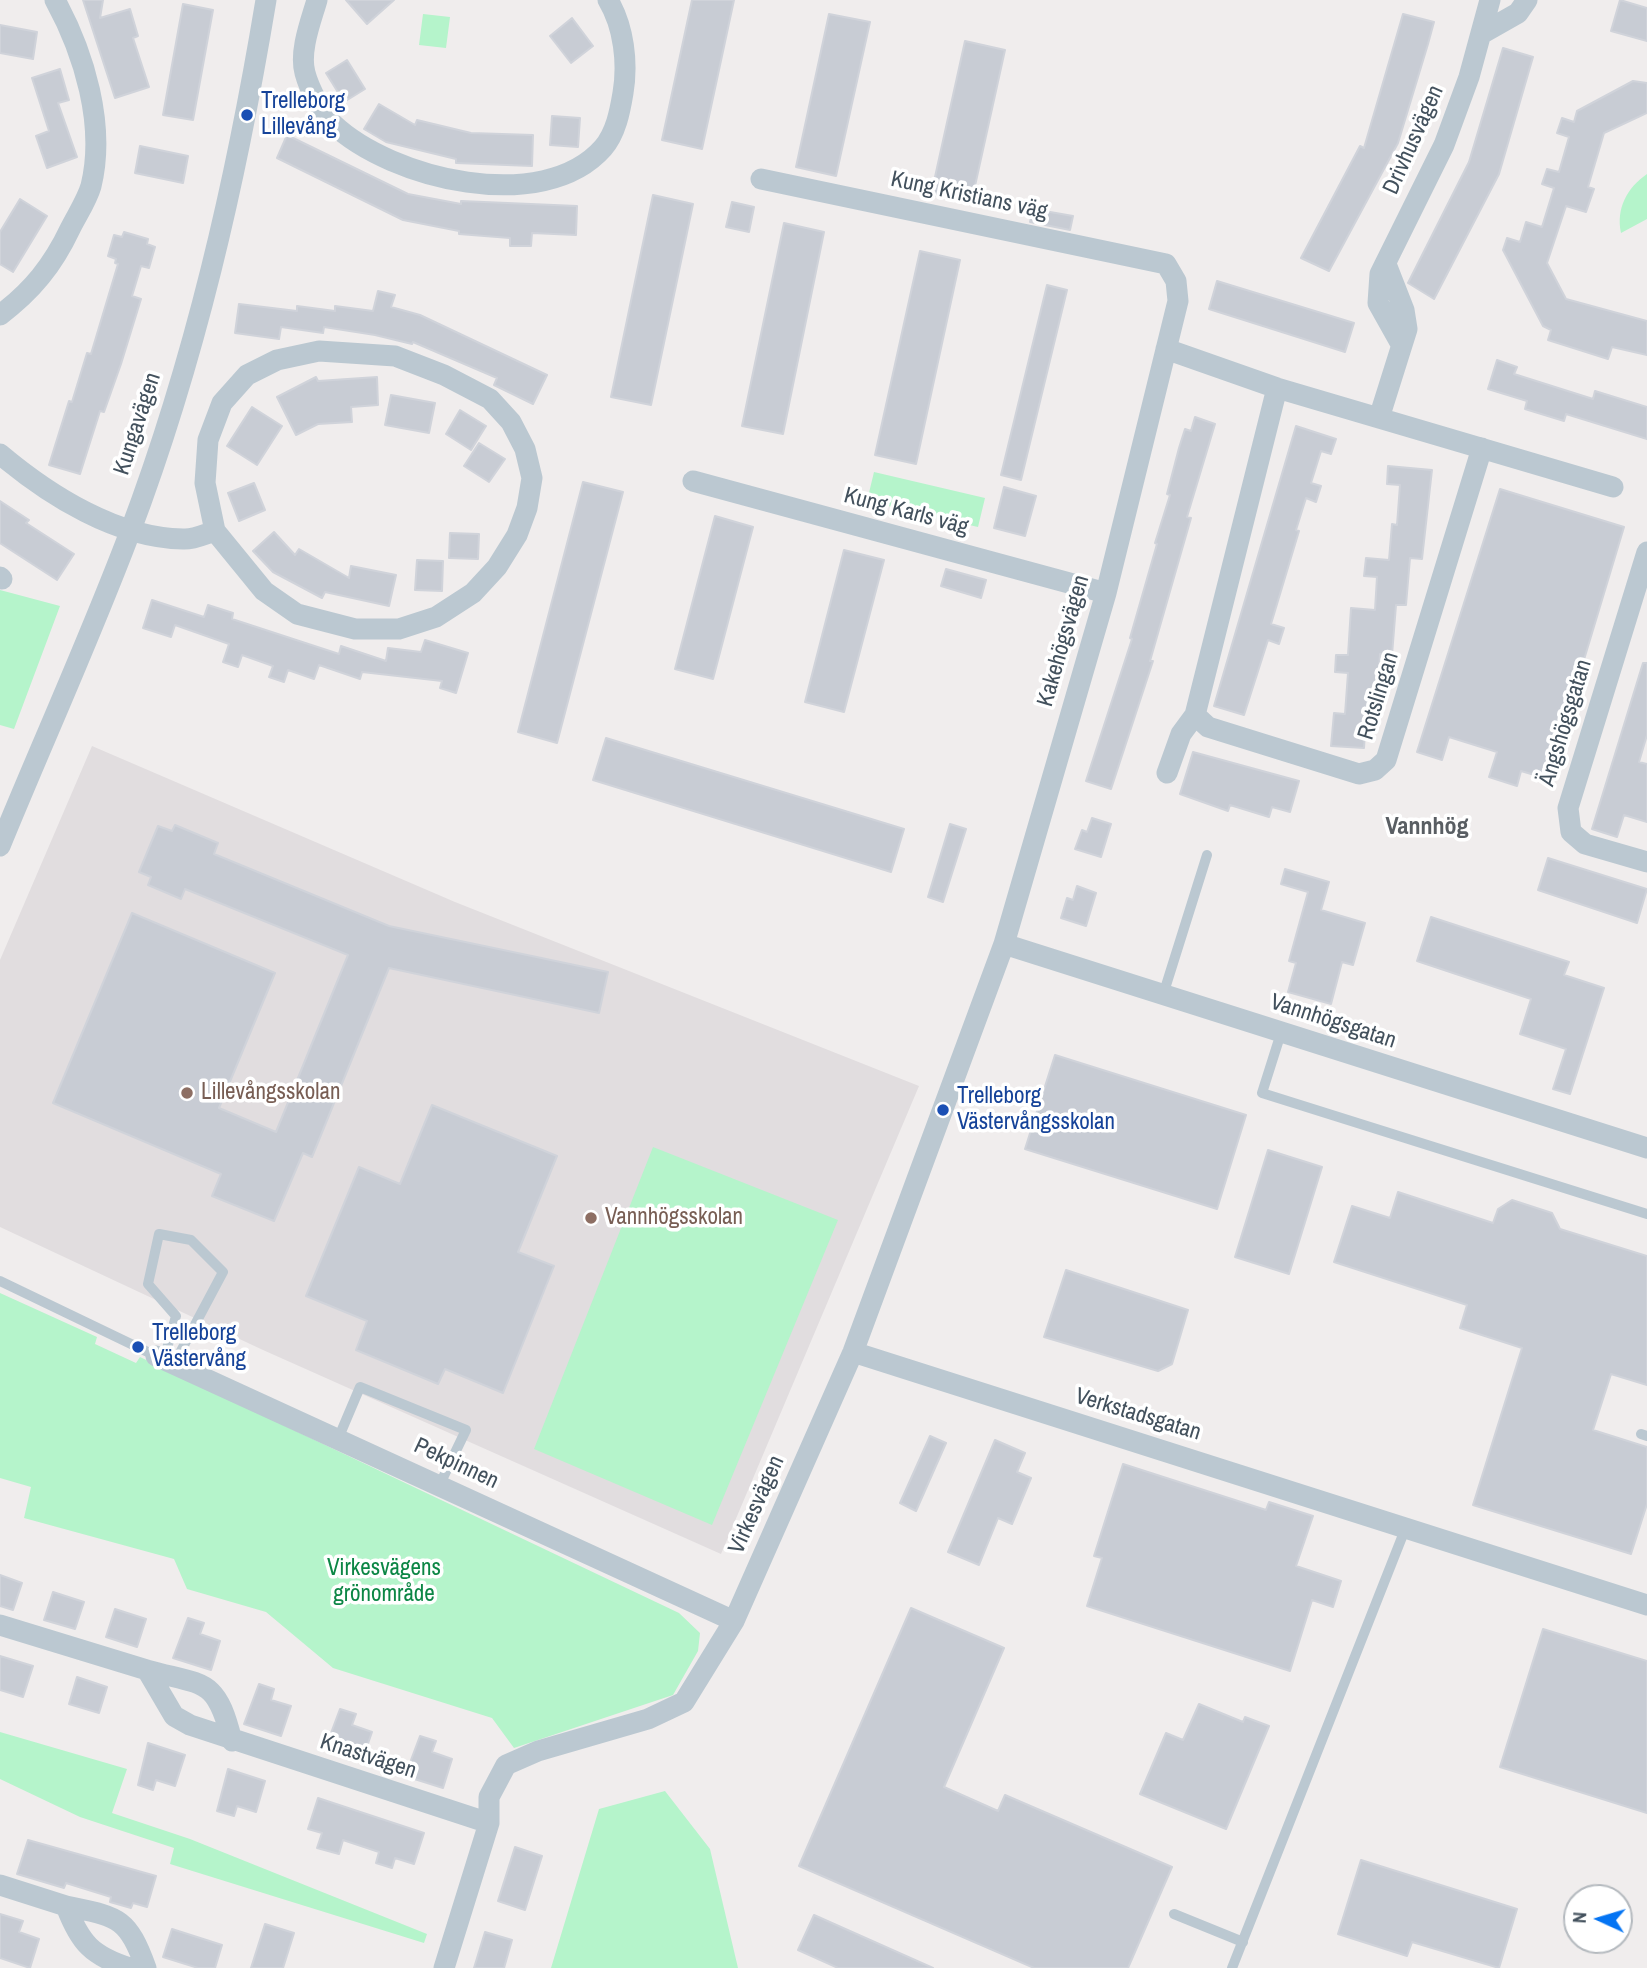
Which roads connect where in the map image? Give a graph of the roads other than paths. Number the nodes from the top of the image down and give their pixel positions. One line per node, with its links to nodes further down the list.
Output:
1 (55, 0): 10 (street)
2 (266, 0): 19 (street, Kungavägen)
3 (317, 0): 4 (street)
4 (608, 0)
5 (1490, 0): 7 (street, Drivhusvägen)
6 (1527, 0): 7 (street)
7 (1481, 34): 13 (street, Drivhusvägen)
8 (761, 179): 9 (street, Kung Kristians väg)
9 (1166, 264): 11 (street, Kakehögsvägen)
10 (0, 314)
11 (1166, 349): 12 (street); 21 (street, Kakehögsvägen)
12 (1277, 388): 13 (street); 22 (street)
13 (1380, 418): 14 (street)
14 (1482, 448): 17 (street); 22 (street, Rotslingan)
15 (0, 454): 19 (street)
16 (693, 481): 21 (street, Kung Karls väg)
17 (1613, 487)
18 (215, 531): 18 (street); 19 (street)
19 (130, 532): 24 (street, Kungavägen)
20 (1647, 552): 26 (street, Ängshögsgatan)
21 (1106, 593): 27 (street, Kakehögsvägen)
22 (1195, 715): 23 (street)
23 (1167, 773)
24 (0, 846)
25 (1207, 855): 28 (lane)
26 (1647, 862)
27 (1004, 944): 28 (street, Vannhögsgatan); 33 (street, Virkesvägen)
28 (1163, 995): 29 (street, Vannhögsgatan)
29 (1281, 1033): 30 (street, Vannhögsgatan); 31 (lane)
30 (1647, 1148)
31 (1647, 1214)
32 (0, 1281): 34 (lane)
33 (853, 1353): 37 (street, Verkstadsgatan); 39 (street, Virkesvägen)
34 (165, 1359): 34 (lane); 35 (street, Pekpinnen)
35 (338, 1439): 36 (street, Pekpinnen); 36 (lane)
36 (439, 1486): 39 (street, Pekpinnen)
37 (1406, 1527): 38 (street, Verkstadsgatan); 47 (lane)
38 (1647, 1605)
39 (734, 1621): 43 (street, Virkesvägen)
40 (0, 1625): 41 (street)
41 (147, 1670): 42 (street, Knastvägen); 42 (street)
42 (232, 1741): 43 (street, Knastvägen)
43 (489, 1824): 50 (street, Virkesvägen)
44 (0, 1885): 45 (street)
45 (66, 1906): 48 (street); 49 (street)
46 (1174, 1914): 47 (lane)
47 (1243, 1942): 51 (lane)
48 (130, 1968)
49 (146, 1968)
50 (444, 1968)
51 (1233, 1968)

